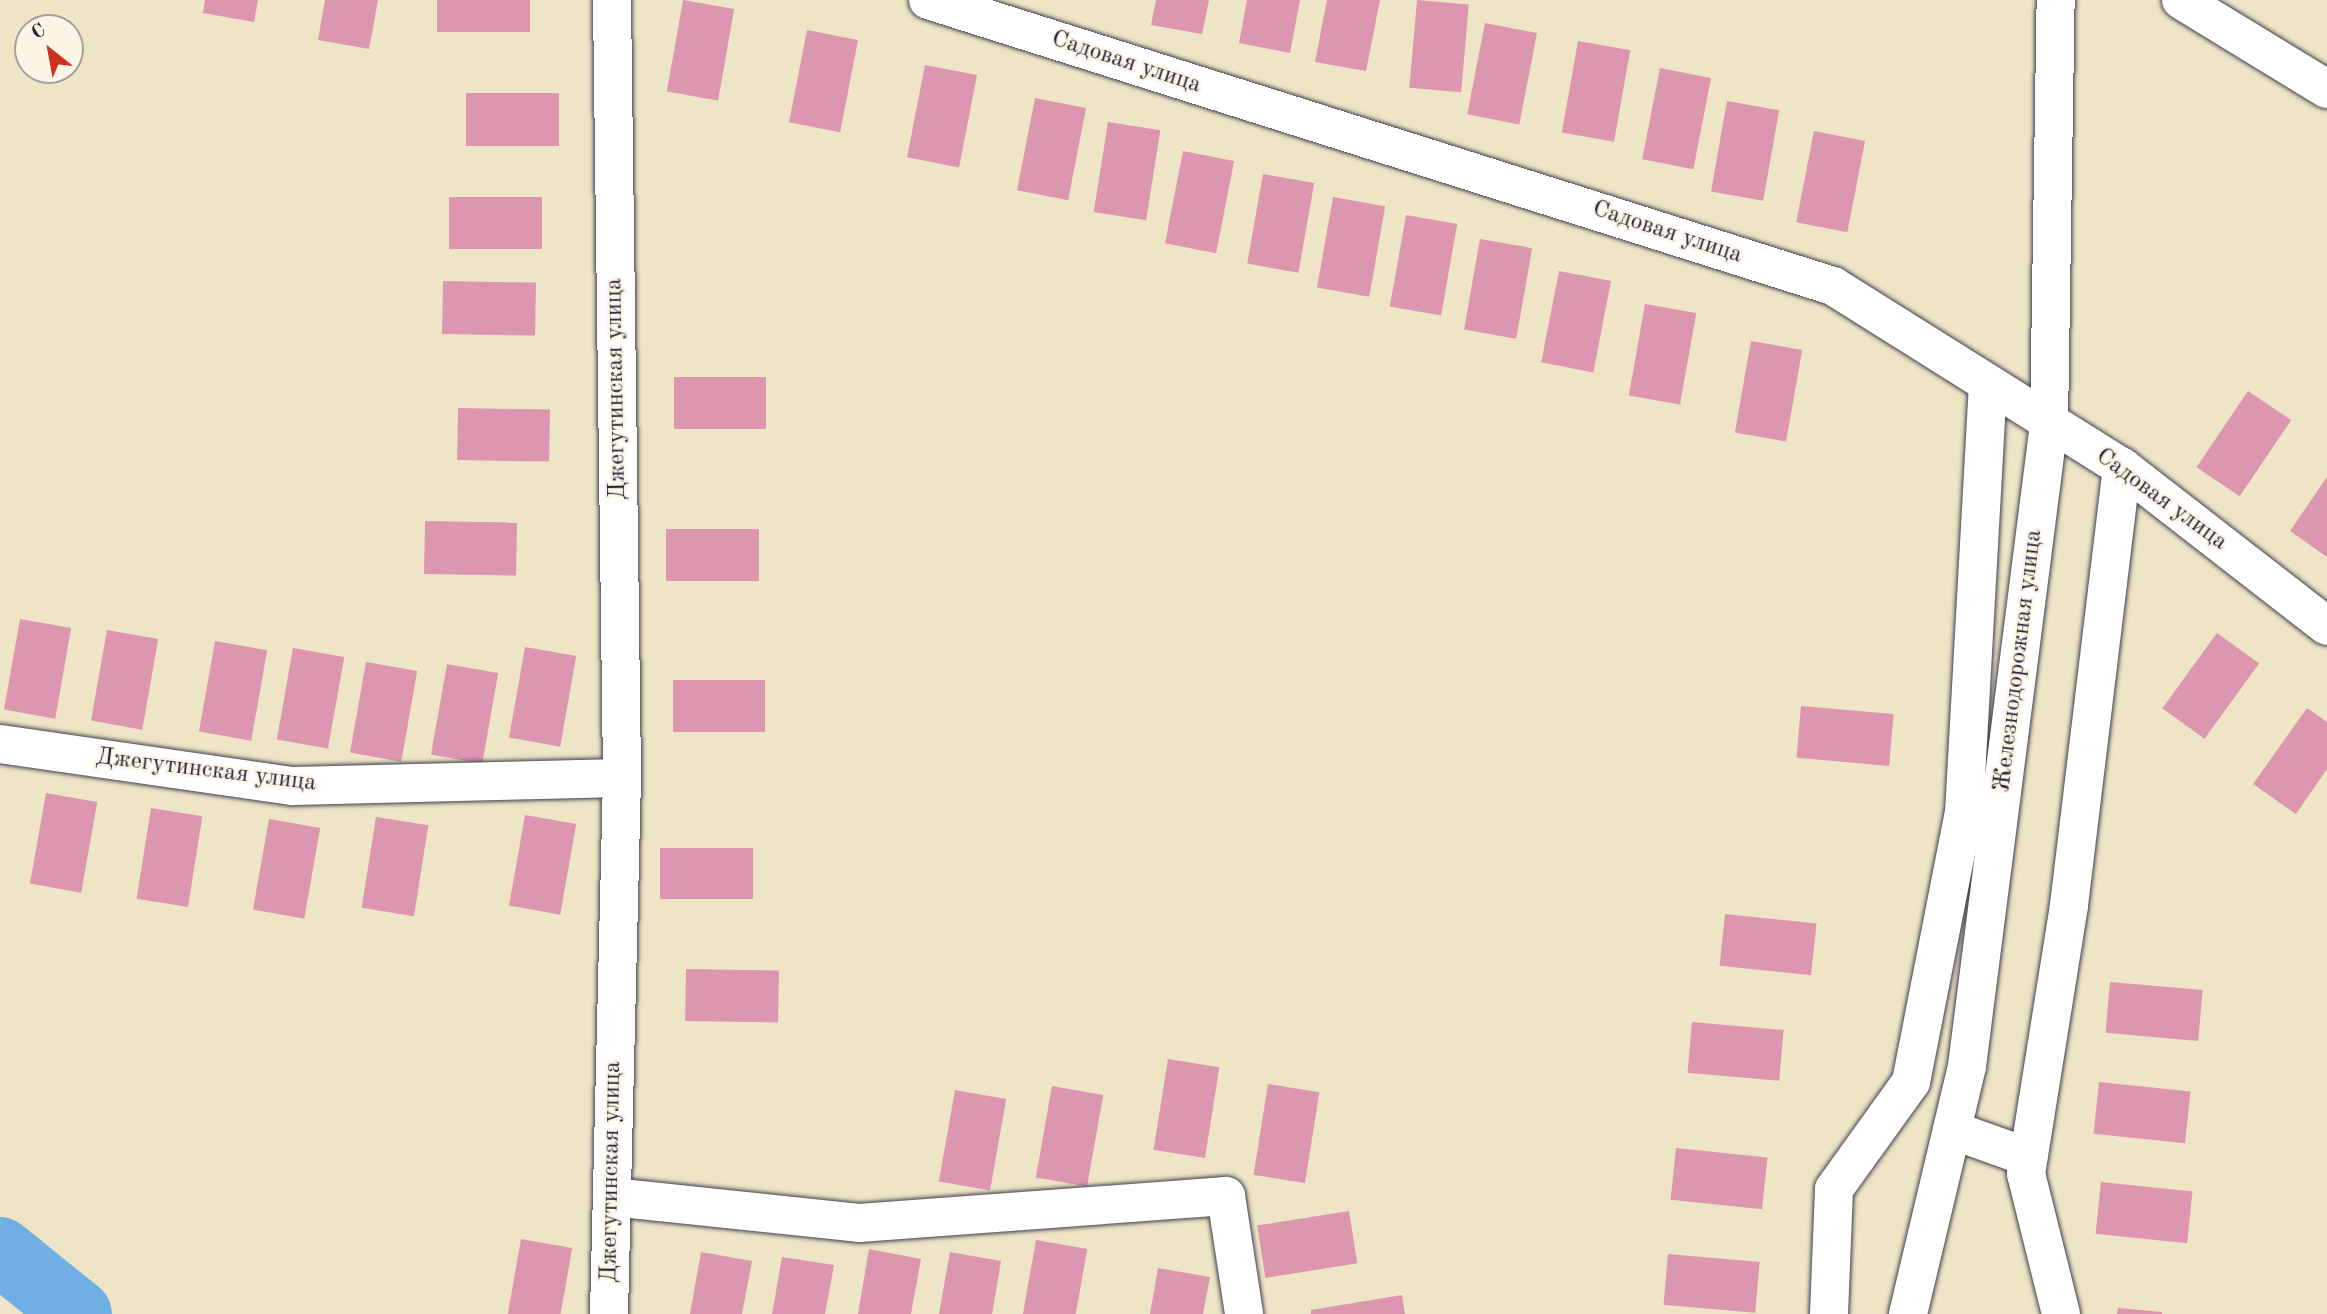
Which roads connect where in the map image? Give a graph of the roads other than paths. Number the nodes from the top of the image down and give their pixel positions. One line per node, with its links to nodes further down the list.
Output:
1 (612, 0): 11 (street, Джегутинская улица)
2 (928, 0): 6 (street, Садовая улица)
3 (2056, 0): 7 (street, Железнодорожная улица)
4 (2181, 0): 5 (street)
5 (2327, 89)
6 (1988, 385): 7 (street, Садовая улица); 17 (street)
7 (2049, 424): 8 (street, Садовая улица); 12 (street, Железнодорожная улица)
8 (2122, 467): 9 (street, Садовая улица); 13 (street)
9 (2327, 626)
10 (0, 744): 11 (street, Джегутинская улица)
11 (622, 778): 14 (street, Джегутинская улица)
12 (1952, 1129): 13 (street); 18 (street, Железнодорожная улица)
13 (2028, 1157): 19 (street)
14 (612, 1197): 15 (street, Джегутинская улица); 16 (street)
15 (609, 1314)
16 (1244, 1314)
17 (1829, 1314)
18 (1908, 1314)
19 (2061, 1314)

